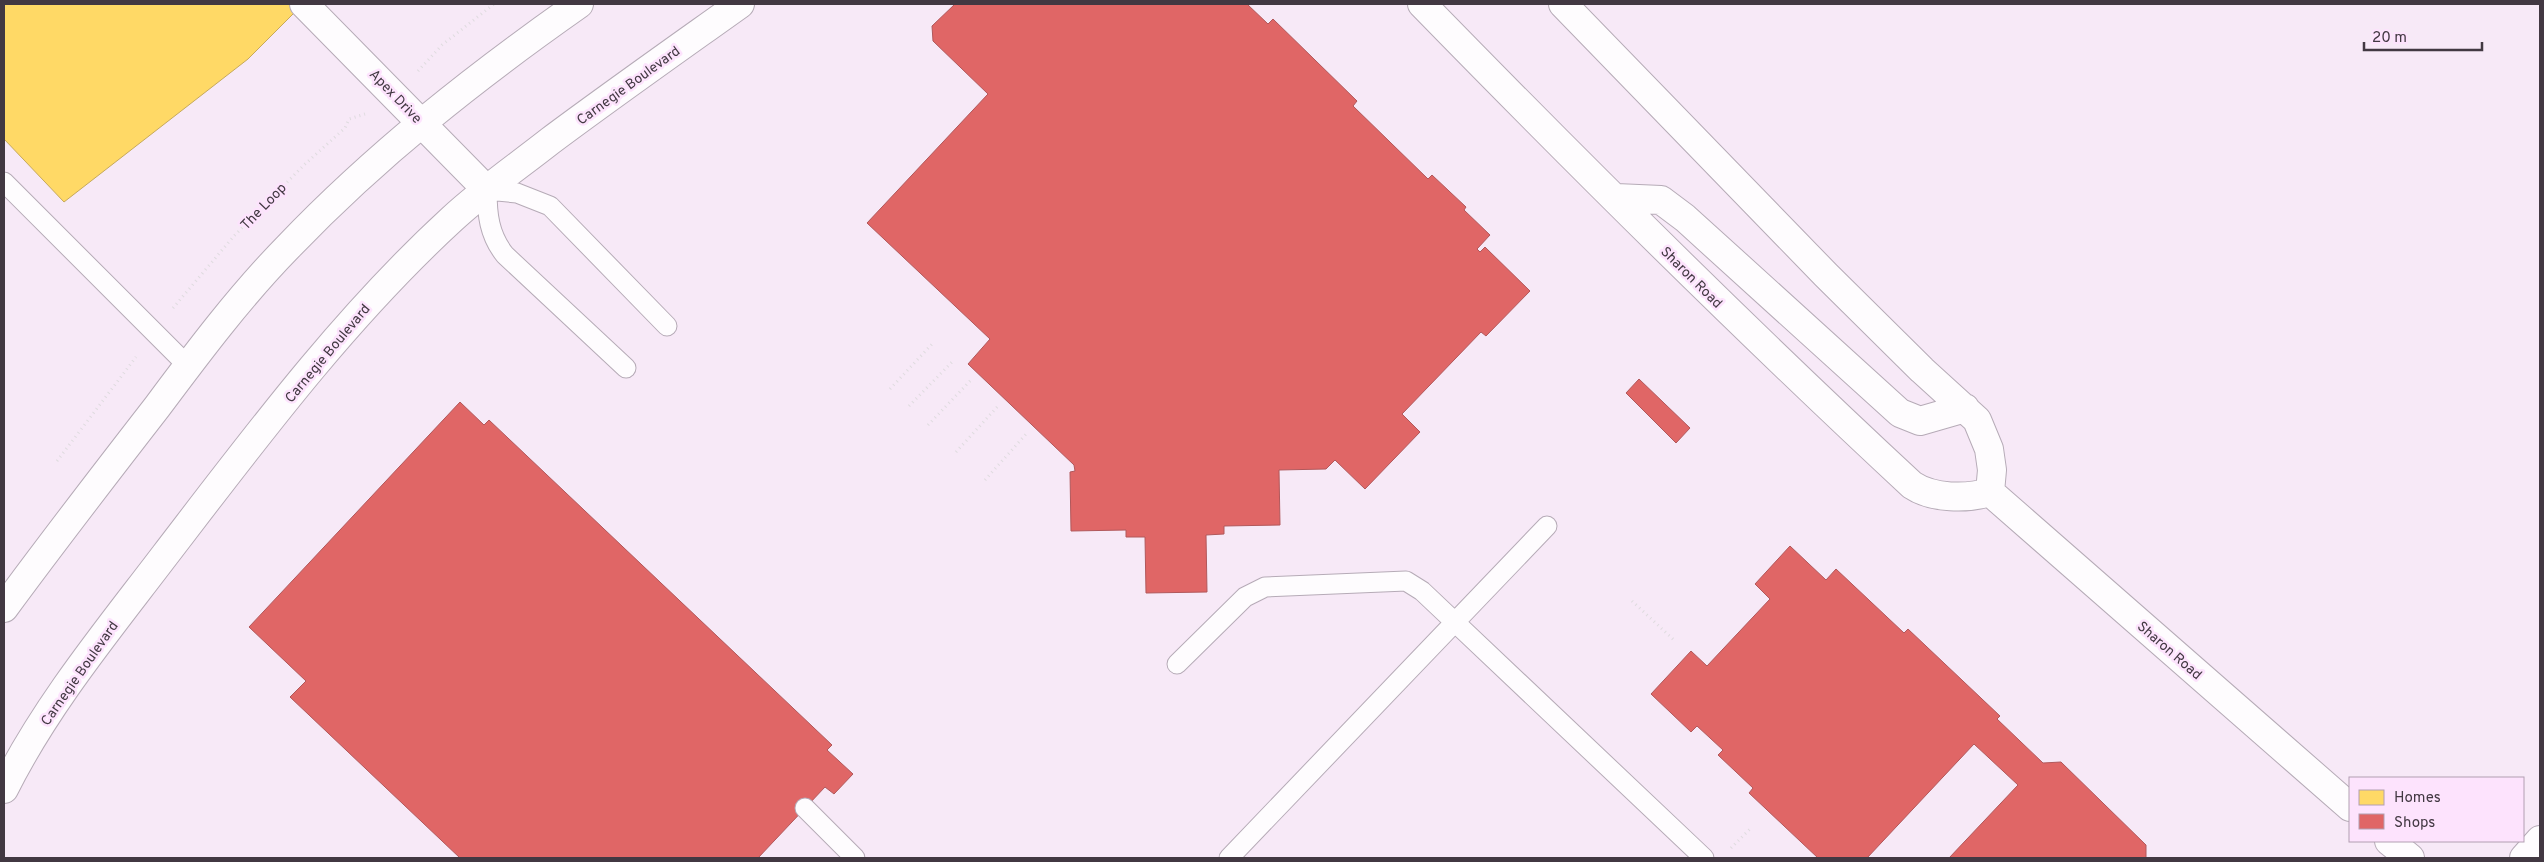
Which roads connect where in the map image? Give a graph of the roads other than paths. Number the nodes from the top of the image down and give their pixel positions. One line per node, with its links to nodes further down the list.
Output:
1 (304, 4): 6 (main road, Apex Drive)
2 (579, 4): 6 (main road)
3 (740, 4): 8 (main road, Carnegie Boulevard)
4 (1422, 4): 9 (main road, Sharon Road)
5 (1563, 4): 13 (main road)
6 (421, 123): 8 (main road, Apex Drive); 11 (main road)
7 (4, 182): 11 (lane)
8 (486, 190): 10 (lane); 12 (lane); 19 (main road, Carnegie Boulevard)
9 (1616, 198): 13 (main road); 14 (main road, Sharon Road)
10 (667, 326)
11 (188, 366): 16 (main road)
12 (626, 368)
13 (1965, 408): 14 (main road)
14 (1990, 492): 20 (main road, Sharon Road)
15 (1547, 526): 17 (lane)
16 (4, 608)
17 (1455, 622): 18 (lane); 25 (lane); 26 (lane)
18 (1177, 664)
19 (4, 789)
20 (2349, 806)
21 (805, 808): 24 (lane)
22 (2540, 840): 28 (main road)
23 (2390, 842): 27 (main road)
24 (854, 858)
25 (1229, 858)
26 (1704, 858)
27 (2410, 858)
28 (2524, 858)

